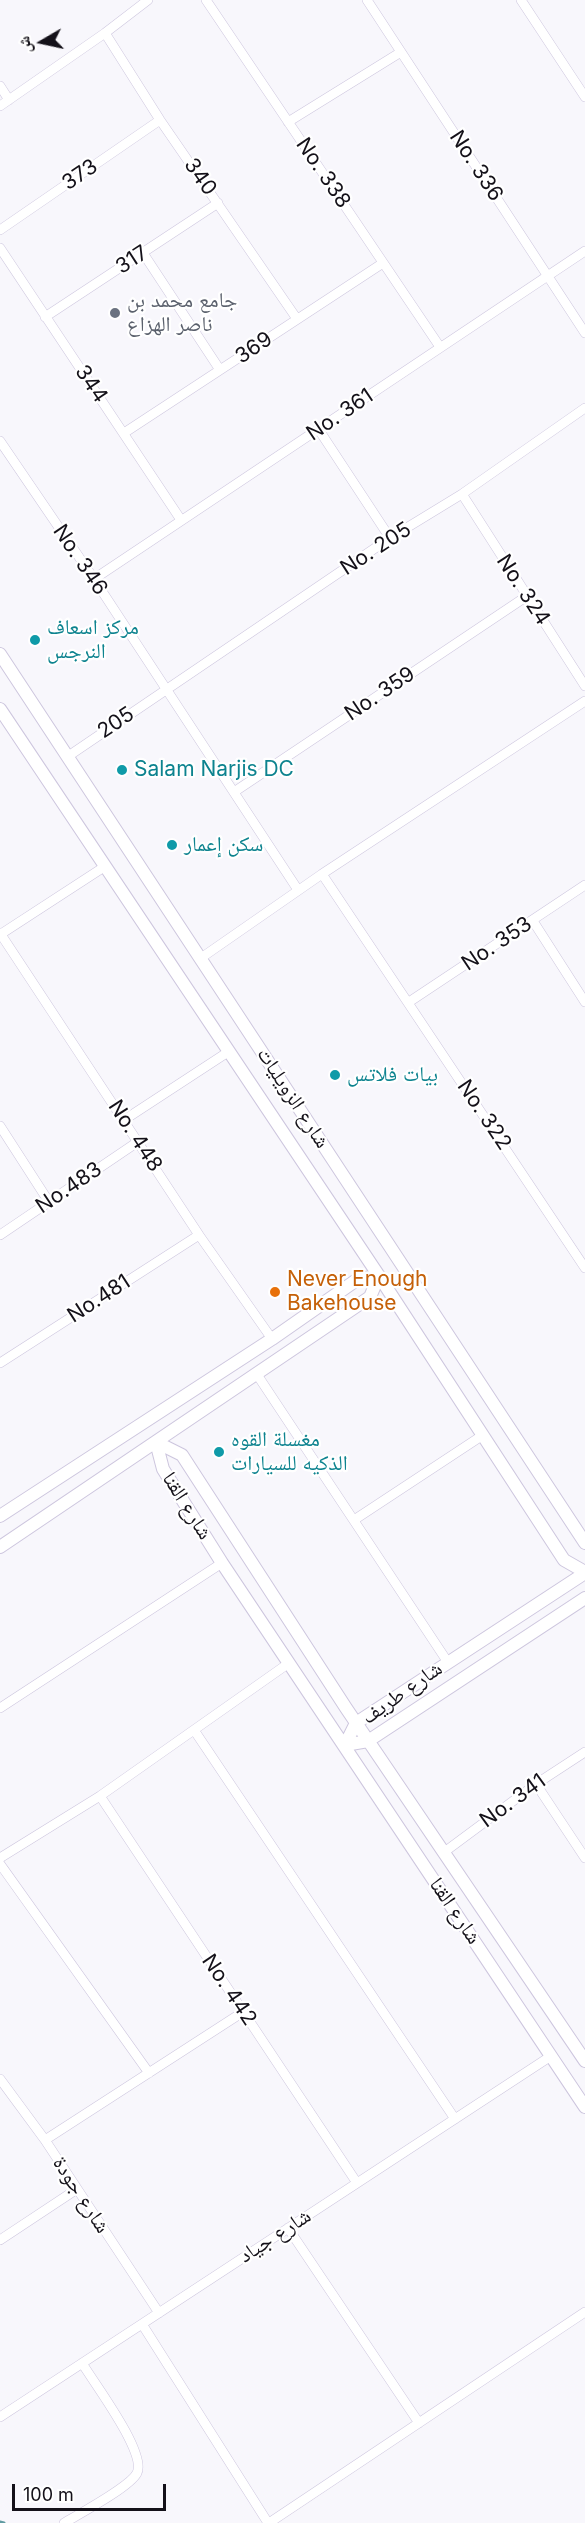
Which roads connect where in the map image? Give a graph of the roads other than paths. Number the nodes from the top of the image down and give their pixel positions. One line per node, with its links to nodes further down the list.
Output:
1 (148, 0): 5 (street)
2 (206, 0): 12 (street, No. 338)
3 (367, 0): 6 (street, No. 336)
4 (520, 0): 8 (street)
5 (105, 33): 9 (street); 11 (street, 340)
6 (401, 52): 12 (street); 19 (street, No. 336)
7 (0, 86): 9 (street)
8 (585, 97)
9 (9, 100): 10 (street)
10 (0, 106)
11 (160, 120): 13 (street, 340); 14 (street, 373)
12 (288, 122): 18 (street, No. 338)
13 (218, 203): 17 (street, 317); 21 (street, 340)
14 (0, 230)
15 (0, 248): 20 (street, 344)
16 (585, 251): 19 (street, No. 361)
17 (144, 253): 20 (street, 317); 24 (street)
18 (383, 263): 21 (street, 369); 23 (street, No. 338)
19 (548, 276): 22 (street, No. 336); 23 (street, No. 361)
20 (45, 317): 27 (street, 344)
21 (297, 319): 24 (street, 369)
22 (585, 333)
23 (440, 347): 26 (street, No. 361)
24 (220, 370): 27 (street, 369)
25 (585, 408): 31 (street, No. 205)
26 (319, 430): 32 (street, No. 361); 33 (street)
27 (124, 433): 32 (street, 344)
28 (0, 441): 29 (street, No. 346)
29 (9, 455): 30 (street); 34 (street, No. 346)
30 (0, 461)
31 (462, 495): 33 (street, No. 205); 35 (street, No. 324)
32 (181, 520): 34 (street, No. 361)
33 (390, 538): 38 (street, No. 205)
34 (93, 579): 38 (street, No. 346)
35 (527, 596): 37 (street, No. 324); 42 (street, No. 359)
36 (0, 654): 41 (street, شارع الزويليات)
37 (585, 686)
38 (166, 689): 41 (street, 205); 42 (street, No. 346)
39 (585, 701): 44 (street)
40 (0, 709): 43 (street, شارع الزويليات)
41 (67, 756): 49 (street, شارع الزويليات)
42 (234, 792): 46 (street, No. 346)
43 (104, 867): 48 (street); 52 (street, شارع الزويليات)
44 (322, 874): 46 (street); 50 (street, No. 322)
45 (585, 885): 47 (street, No. 353)
46 (298, 890): 49 (street)
47 (533, 921): 50 (street, No. 353); 51 (street)
48 (1, 933): 53 (street, No. 448)
49 (201, 958): 68 (street, شارع الزويليات)
50 (410, 1002): 59 (street, No. 322)
51 (585, 1002)
52 (228, 1052): 53 (street); 60 (street, شارع الزويليات)
53 (124, 1120): 55 (street, No. 448)
54 (0, 1126): 56 (street)
55 (139, 1141): 56 (street, No.483); 58 (street, No. 448)
56 (49, 1202): 57 (street, No.483)
57 (0, 1235)
58 (199, 1235): 61 (street, No. 448); 62 (street, No.481)
59 (585, 1268)
60 (379, 1276): 61 (street); 63 (street); 64 (street, شارع الزويليات)
61 (272, 1339): 66 (street)
62 (0, 1364)
63 (256, 1373): 65 (street); 67 (street)
64 (483, 1435): 67 (street); 71 (street, شارع الزويليات)
65 (156, 1442): 69 (street); 70 (street, شارع القنا); 76 (street, شارع القنا)
66 (0, 1516)
67 (354, 1520): 73 (street)
68 (585, 1543)
69 (0, 1547)
70 (222, 1563): 74 (street, شارع القنا); 75 (street)
71 (585, 1572): 73 (street, شارع طريف)
72 (585, 1598): 78 (street, شارع طريف)
73 (447, 1661): 76 (street, شارع طريف)
74 (289, 1663): 77 (street); 79 (street, شارع القنا)
75 (0, 1708)
76 (356, 1722): 78 (street, شارع القنا); 79 (street, شارع طريف)
77 (194, 1730): 82 (street); 93 (street)
78 (368, 1741): 79 (street, شارع طريف); 83 (street, شارع القنا)
79 (345, 1745): 88 (street, شارع القنا)
80 (585, 1752): 81 (street, No. 341)
81 (536, 1784): 83 (street, No. 341); 84 (street)
82 (100, 1796): 85 (street); 87 (street, No. 442)
83 (443, 1853): 89 (street, شارع القنا)
84 (585, 1857)
85 (0, 1858)
86 (0, 1864): 90 (street)
87 (243, 2012): 90 (street); 95 (street, No. 442)
88 (551, 2056): 92 (street, شارع القنا); 93 (street, شارع جياد)
89 (585, 2061)
90 (149, 2073): 94 (street)
91 (0, 2079): 94 (street, شارع جودة)
92 (585, 2107)
93 (455, 2119): 95 (street, شارع جياد)
94 (45, 2140): 96 (street, شارع جودة)
95 (357, 2183): 97 (street, شارع جياد)
96 (77, 2189): 98 (street); 100 (street, شارع جودة)
97 (288, 2228): 100 (street, شارع جياد); 104 (street)
98 (0, 2240)
99 (585, 2312): 104 (street)
100 (159, 2313): 101 (street, شارع جياد)
101 (141, 2324): 102 (street, شارع جياد); 106 (street)
102 (82, 2363): 103 (street, شارع جياد); 105 (street)
103 (0, 2417)
104 (418, 2423): 106 (street)
105 (64, 2523)
106 (268, 2523)

